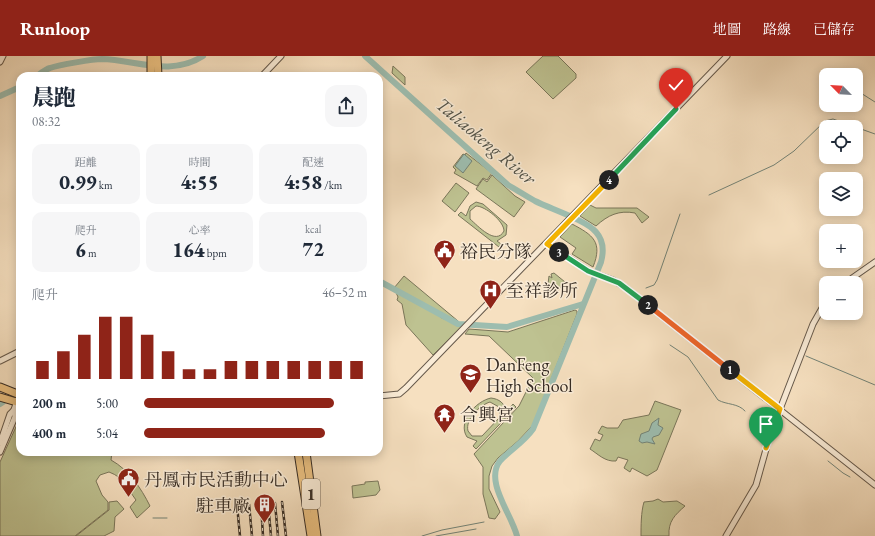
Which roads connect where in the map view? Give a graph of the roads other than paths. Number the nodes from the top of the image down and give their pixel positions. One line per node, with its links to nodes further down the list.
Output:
1 (3, 56): 4 (street)
2 (281, 56): 5 (street)
3 (727, 56): 6 (street)
4 (0, 62)
5 (266, 72)
6 (547, 244): 15 (street); 18 (street)
7 (875, 262): 8 (street)
8 (855, 276)
9 (819, 313): 18 (street)
10 (16, 353): 11 (street)
11 (0, 361)
12 (0, 387): 13 (main road)
13 (16, 393)
14 (0, 396): 16 (main road)
15 (383, 396)
16 (16, 401)
17 (16, 406): 19 (street)
18 (780, 409): 24 (street); 27 (street)
19 (14, 410): 20 (street); 21 (street)
20 (0, 443)
21 (0, 452)
22 (299, 456): 25 (main road, 1)
23 (307, 456): 26 (main road, 1)
24 (875, 485)
25 (311, 536)
26 (317, 536)
27 (726, 536)

